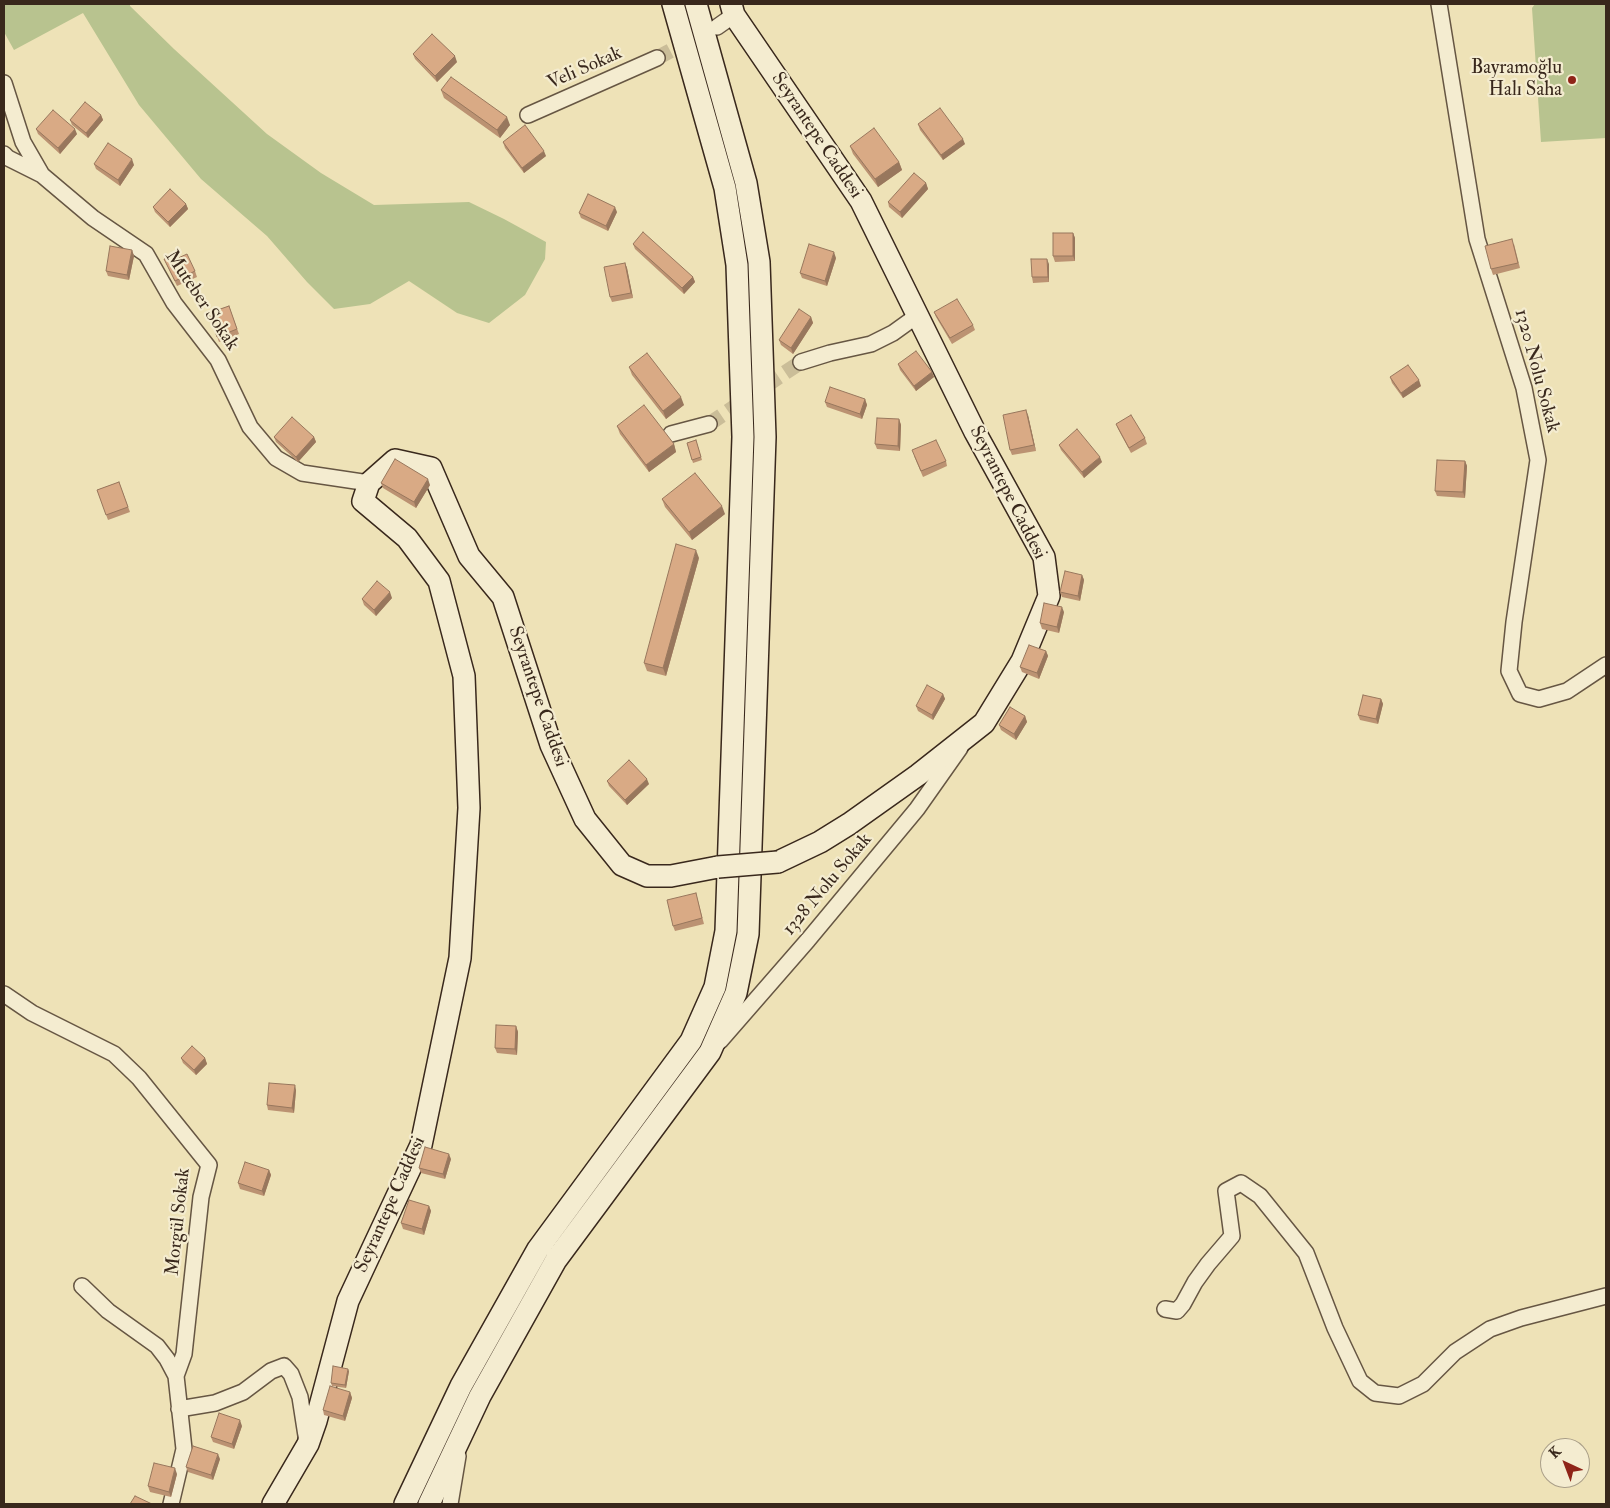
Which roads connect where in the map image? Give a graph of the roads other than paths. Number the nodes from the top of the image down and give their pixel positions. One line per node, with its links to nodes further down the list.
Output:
1 (673, 4): 29 (main road)
2 (696, 4): 18 (main road)
3 (1438, 4): 15 (street, 1320 Nolu Sokak)
4 (727, 15): 10 (main road, Seyrantepe Caddesi)
5 (657, 58): 7 (street, Veli Sokak)
6 (4, 83): 9 (street, Muteber Sokak)
7 (528, 115)
8 (4, 154): 9 (street)
9 (42, 175): 14 (street, Muteber Sokak)
10 (918, 315): 11 (street); 16 (main road, Seyrantepe Caddesi)
11 (801, 362)
12 (710, 424): 13 (street)
13 (671, 434)
14 (368, 483): 16 (main road, Seyrantepe Caddesi, bridge); 25 (main road, Seyrantepe Caddesi)
15 (1606, 664)
16 (971, 733): 18 (street, 1328 Nolu Sokak)
17 (10, 998): 22 (street, Morgül Sokak)
18 (707, 1056): 24 (main road)
19 (82, 1286): 22 (street)
20 (1606, 1296): 21 (street)
21 (1165, 1309)
22 (176, 1376): 23 (street)
23 (179, 1409): 25 (street); 27 (street)
24 (462, 1436): 26 (street); 30 (main road)
25 (308, 1444): 28 (main road, Seyrantepe Caddesi)
26 (450, 1502)
27 (171, 1504)
28 (273, 1504)
29 (405, 1504)
30 (429, 1504)

